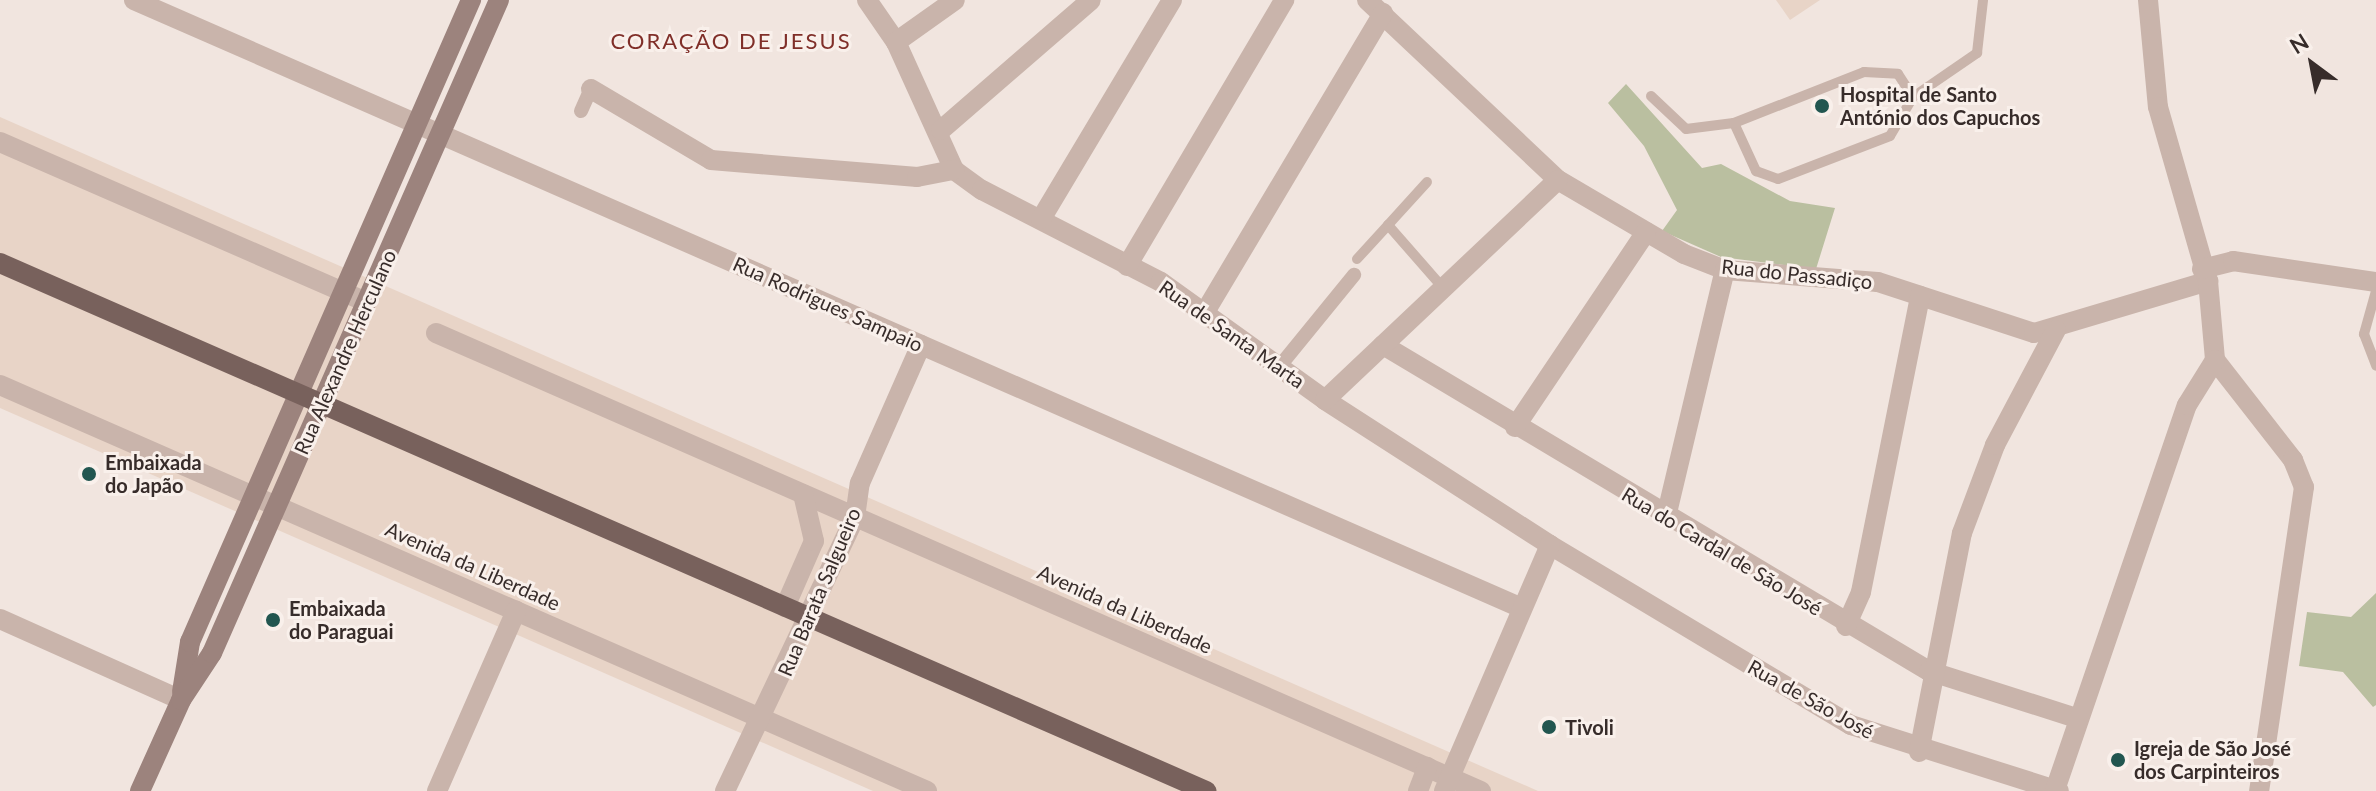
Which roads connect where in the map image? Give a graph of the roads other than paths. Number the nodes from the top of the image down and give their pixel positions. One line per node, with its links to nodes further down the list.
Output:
1 (134, 0): 19 (street, Rua Rodrigues Sampaio)
2 (471, 0): 19 (main road, Rua Alexandre Herculano)
3 (499, 0): 21 (main road, Rua Alexandre Herculano)
4 (867, 0): 13 (street)
5 (955, 0): 13 (street)
6 (1091, 0): 20 (street)
7 (1172, 0): 26 (street)
8 (1284, 0): 31 (street)
9 (1367, 0): 12 (street, Rua do Passadiço)
10 (1983, 0): 16 (lane)
11 (2148, 0): 34 (street)
12 (1383, 13): 24 (street, Rua do Passadiço); 41 (street)
13 (896, 42): 20 (street)
14 (591, 89): 17 (street); 23 (street)
15 (1651, 96): 18 (lane)
16 (1913, 97): 18 (lane); 18 (lane)
17 (581, 111)
18 (1734, 123)
19 (418, 124): 21 (street, Rua Rodrigues Sampaio); 38 (main road, Rua Alexandre Herculano)
20 (941, 130): 23 (street)
21 (441, 134): 40 (main road, Rua Alexandre Herculano); 44 (street, Rua Rodrigues Sampaio)
22 (0, 142): 38 (street)
23 (954, 170): 26 (street, Rua de Santa Marta)
24 (1558, 180): 28 (street, Rua do Passadiço); 36 (street)
25 (1427, 182): 27 (lane)
26 (1041, 219): 31 (street, Rua de Santa Marta)
27 (1388, 225): 29 (lane); 36 (lane)
28 (1646, 232): 32 (street, Rua do Passadiço); 53 (street)
29 (1357, 259)
30 (0, 263): 50 (main road)
31 (1127, 266): 41 (street, Rua de Santa Marta)
32 (1725, 270): 39 (street, Rua do Passadiço); 58 (street)
33 (1354, 275): 48 (street)
34 (2205, 275): 35 (street, Rua do Passadiço); 42 (street, Rua do Passadiço); 46 (street)
35 (2376, 282)
36 (1444, 289): 45 (street)
37 (2376, 291): 47 (lane)
38 (344, 292): 40 (street); 50 (main road, Rua Alexandre Herculano)
39 (1920, 296): 42 (street, Rua do Passadiço); 66 (street)
40 (367, 302): 52 (main road, Rua Alexandre Herculano)
41 (1205, 312): 48 (street, Rua de Santa Marta)
42 (2056, 330): 67 (street)
43 (436, 333): 54 (street, Avenida da Liberdade)
44 (921, 345): 57 (street, Rua Barata Salgueiro); 62 (street, Rua Rodrigues Sampaio)
45 (1383, 345): 51 (street); 53 (street, Rua do Cardal de São José)
46 (2215, 360): 70 (street); 82 (street)
47 (2376, 366)
48 (1279, 367): 51 (street, Rua de Santa Marta)
49 (0, 385): 55 (street, Avenida da Liberdade)
50 (299, 394): 52 (main road); 55 (main road, Rua Alexandre Herculano)
51 (1325, 400): 59 (street, Rua de Santa Marta)
52 (322, 404): 56 (main road, Rua Alexandre Herculano); 61 (main road)
53 (1515, 427): 58 (street, Rua do Cardal de São José)
54 (803, 494): 57 (street, Avenida da Liberdade); 61 (street)
55 (254, 496): 56 (street, Avenida da Liberdade); 68 (main road, Rua Alexandre Herculano)
56 (277, 506): 63 (street, Avenida da Liberdade); 68 (main road, Rua Alexandre Herculano)
57 (855, 517): 64 (street, Rua Barata Salgueiro); 72 (street, Avenida da Liberdade)
58 (1666, 517): 66 (street, Rua do Cardal de São José)
59 (1550, 545): 60 (street, Rua de Santa Marta); 62 (street)
60 (1622, 591): 71 (street, Rua de São José)
61 (785, 607): 64 (main road)
62 (1522, 608): 73 (street)
63 (516, 611): 69 (street, Avenida da Liberdade); 76 (street)
64 (810, 618): 69 (street, Rua Barata Salgueiro); 79 (main road)
65 (0, 619): 68 (street)
66 (1846, 626): 67 (street, Rua do Cardal de São José)
67 (1929, 671): 70 (street, Rua do Cardal de São José); 71 (street)
68 (181, 700): 75 (main road, Rua Alexandre Herculano)
69 (763, 719): 77 (street, Rua Barata Salgueiro); 78 (street, Avenida da Liberdade)
70 (2079, 719): 74 (street)
71 (1919, 752): 74 (street, Rua de São José)
72 (1427, 767): 73 (street, Avenida da Liberdade); 80 (street)
73 (1446, 784): 81 (street, Avenida da Liberdade)
74 (2057, 790)
75 (140, 791)
76 (437, 791)
77 (725, 791)
78 (927, 791)
79 (1206, 791)
80 (1418, 791)
81 (1481, 791)
82 (2259, 791)

